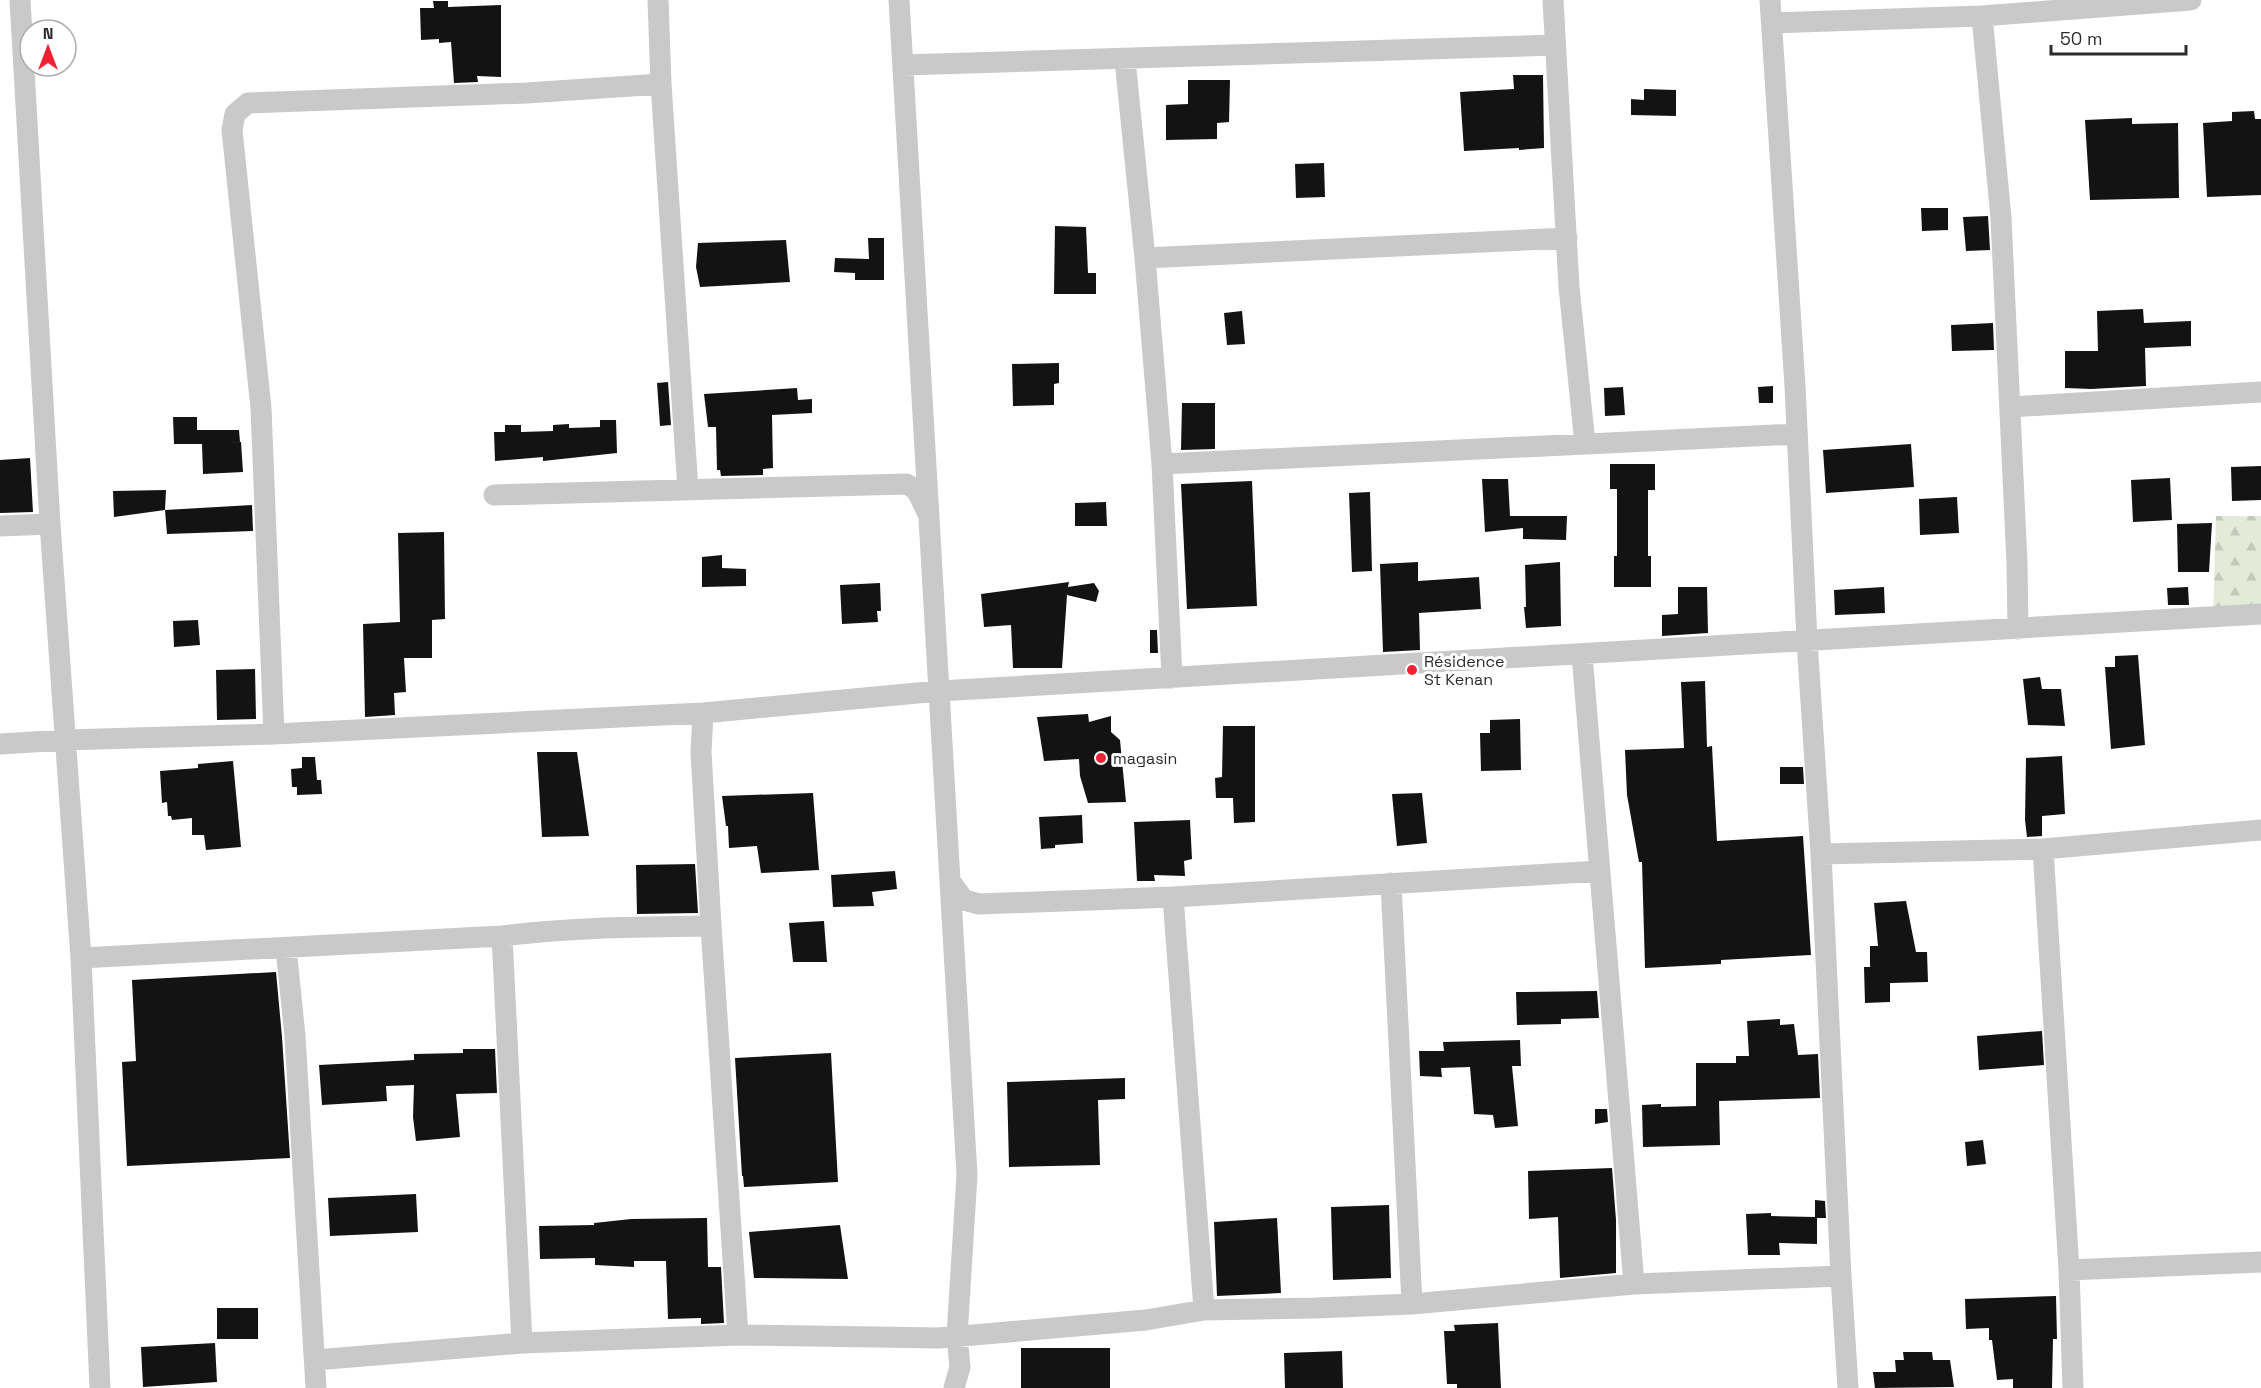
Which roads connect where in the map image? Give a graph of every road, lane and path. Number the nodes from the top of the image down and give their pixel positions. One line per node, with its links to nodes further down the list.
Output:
1 (20, 0): 23 (street)
2 (658, 0): 12 (street)
3 (899, 0): 11 (street)
4 (1553, 0): 9 (street)
5 (1770, 0): 8 (street)
6 (2191, 0): 7 (street)
7 (1982, 16): 8 (street); 16 (street)
8 (1772, 23): 17 (street)
9 (1555, 45): 10 (street); 13 (street)
10 (1125, 60): 11 (street); 14 (street)
11 (903, 65): 22 (street)
12 (661, 84): 20 (street); 32 (street)
13 (1567, 238): 14 (street); 18 (street)
14 (1145, 258): 19 (street)
15 (2261, 392): 16 (street)
16 (2010, 407): 26 (street)
17 (1797, 434): 18 (street); 27 (street)
18 (1584, 444): 19 (street)
19 (1162, 465): 29 (street)
20 (688, 490): 21 (street); 22 (street)
21 (494, 495)
22 (929, 515): 30 (street)
23 (50, 524): 24 (street); 33 (street)
24 (0, 526)
25 (2261, 614): 26 (street)
26 (2018, 628): 27 (street)
27 (1807, 641): 28 (street); 37 (street)
28 (1582, 655): 29 (street); 38 (street)
29 (1172, 678): 30 (street)
30 (939, 691): 31 (street); 39 (street)
31 (703, 713): 32 (street); 42 (street)
32 (274, 734): 33 (street)
33 (64, 740): 34 (street); 45 (street)
34 (0, 744)
35 (2261, 830): 36 (street)
36 (2043, 849): 37 (street); 47 (street)
37 (1821, 854): 48 (street)
38 (1600, 871): 40 (street); 49 (street)
39 (950, 881): 41 (street); 53 (street)
40 (1391, 883): 41 (street); 50 (street)
41 (1173, 897): 51 (street)
42 (711, 926): 43 (street); 52 (street)
43 (502, 936): 44 (street); 54 (street)
44 (286, 948): 45 (street); 55 (street)
45 (81, 958): 56 (street)
46 (2261, 1262): 47 (street)
47 (2069, 1270): 60 (street)
48 (1840, 1276): 49 (street); 59 (street)
49 (1634, 1284): 50 (street)
50 (1412, 1304): 51 (street)
51 (1204, 1310): 53 (street)
52 (738, 1335): 53 (street); 54 (street)
53 (957, 1336): 58 (street)
54 (522, 1343): 55 (street)
55 (315, 1360): 57 (street)
56 (100, 1388)
57 (316, 1388)
58 (954, 1388)
59 (1848, 1388)
60 (2073, 1388)

